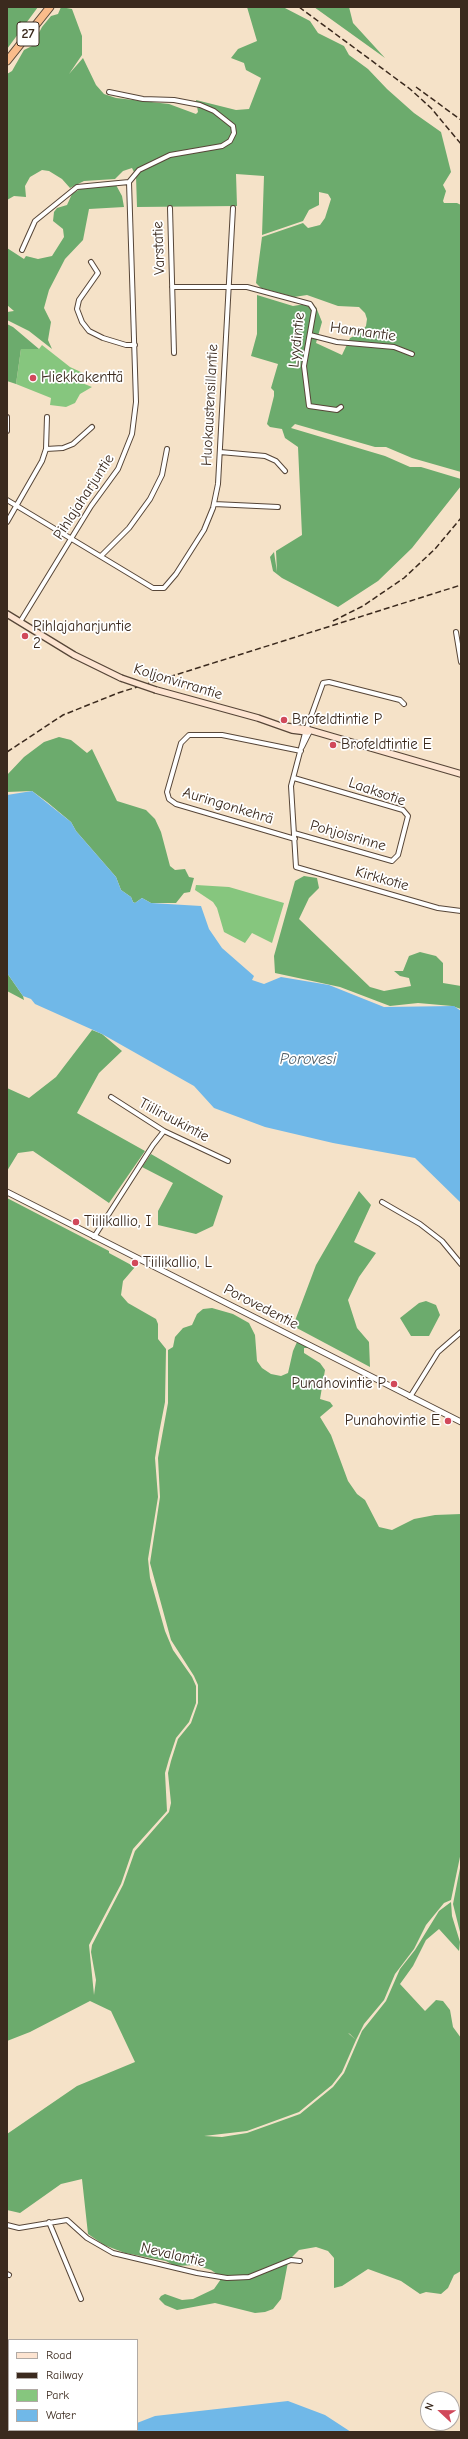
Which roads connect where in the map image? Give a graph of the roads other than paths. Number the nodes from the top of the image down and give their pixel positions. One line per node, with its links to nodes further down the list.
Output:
1 (50, 7): 2 (highway, 27)
2 (7, 61)
3 (109, 92): 4 (street)
4 (129, 182): 7 (street); 12 (street, Pihlajaharjuntie)
5 (170, 208): 10 (street, Varstatie)
6 (233, 208): 9 (street, Huokaustensillantie)
7 (22, 250)
8 (91, 262): 12 (street)
9 (228, 286): 10 (street, Varstatie); 11 (street, Lyydintie); 22 (street, Huokaustensillantie)
10 (172, 287): 13 (street, Varstatie)
11 (310, 335): 14 (street, Hannantie); 15 (street, Lyydintie)
12 (135, 345): 29 (street, Pihlajaharjuntie)
13 (174, 353)
14 (412, 354)
15 (341, 407)
16 (7, 417): 19 (street)
17 (47, 417): 20 (street)
18 (92, 427): 20 (street)
19 (7, 431)
20 (46, 449): 26 (street)
21 (168, 449): 30 (street)
22 (220, 452): 23 (street); 25 (street, Huokaustensillantie)
23 (285, 472)
24 (7, 500): 26 (street)
25 (214, 504): 27 (street); 30 (street, Huokaustensillantie)
26 (17, 506): 28 (street); 29 (street)
27 (278, 507)
28 (7, 522)
29 (70, 539): 30 (street); 32 (street, Pihlajaharjuntie)
30 (101, 556)
31 (7, 614): 32 (main road, Koljonvirrantie)
32 (20, 622): 36 (main road, Koljonvirrantie, bridge)
33 (456, 632): 34 (street)
34 (461, 662)
35 (404, 704): 36 (street)
36 (307, 731): 37 (street); 38 (main road, Koljonvirrantie)
37 (301, 749): 39 (street); 41 (street, Auringonkehrä)
38 (461, 774)
39 (294, 778): 40 (street); 42 (street, Laaksotie)
40 (294, 833): 41 (street); 42 (street, Pohjoisrinne)
41 (294, 839): 43 (street, Kirkkotie)
42 (394, 859)
43 (461, 911)
44 (111, 1097): 45 (street, Tiiliruukintie)
45 (164, 1131): 46 (street, Tiiliruukintie); 49 (street)
46 (228, 1161)
47 (7, 1192): 49 (street, Porovedentie)
48 (382, 1202): 50 (street)
49 (94, 1237): 52 (street, Porovedentie)
50 (461, 1264)
51 (461, 1332): 52 (street)
52 (410, 1397): 53 (street, Porovedentie)
53 (461, 1422)
54 (49, 2222): 55 (street, Nevalantie); 56 (street, Nevalantie); 57 (street)
55 (7, 2225)
56 (300, 2261)
57 (81, 2299)

